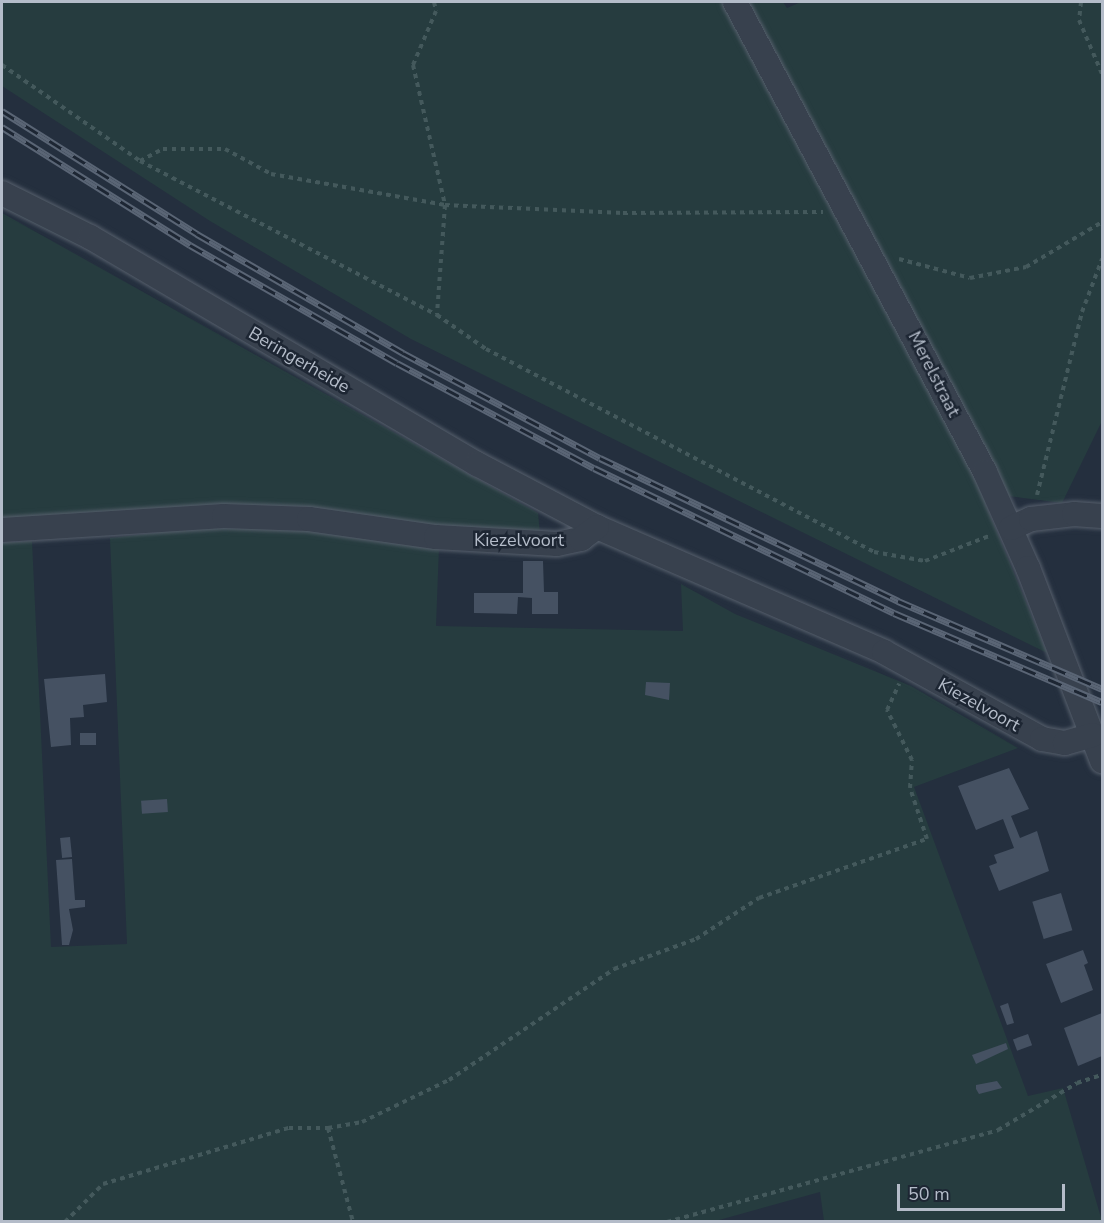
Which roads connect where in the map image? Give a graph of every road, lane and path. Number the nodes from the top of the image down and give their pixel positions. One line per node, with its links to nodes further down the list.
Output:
1 (434, 2): 8 (path)
2 (735, 2): 9 (street, Merelstraat)
3 (1081, 2): 5 (path)
4 (2, 65): 6 (path)
5 (1102, 74)
6 (140, 161): 8 (path); 13 (path)
7 (2, 193): 16 (street, Beringerheide)
8 (445, 205): 9 (path); 13 (path)
9 (848, 208): 11 (street, Merelstraat)
10 (1102, 222): 11 (path)
11 (867, 246): 15 (street, Merelstraat)
12 (1102, 259): 15 (path)
13 (437, 315): 15 (path)
14 (1102, 516): 15 (street)
15 (1021, 524): 19 (street, Merelstraat)
16 (597, 526): 17 (street, Kiezelvoort); 18 (street, Kiezelvoort)
17 (2, 530)
18 (908, 665): 19 (street, Kiezelvoort); 22 (path)
19 (1093, 735): 20 (street, Merelstraat)
20 (1102, 761)
21 (1102, 1075): 25 (path)
22 (328, 1128): 23 (path); 24 (path)
23 (65, 1221)
24 (353, 1221)
25 (667, 1221)

